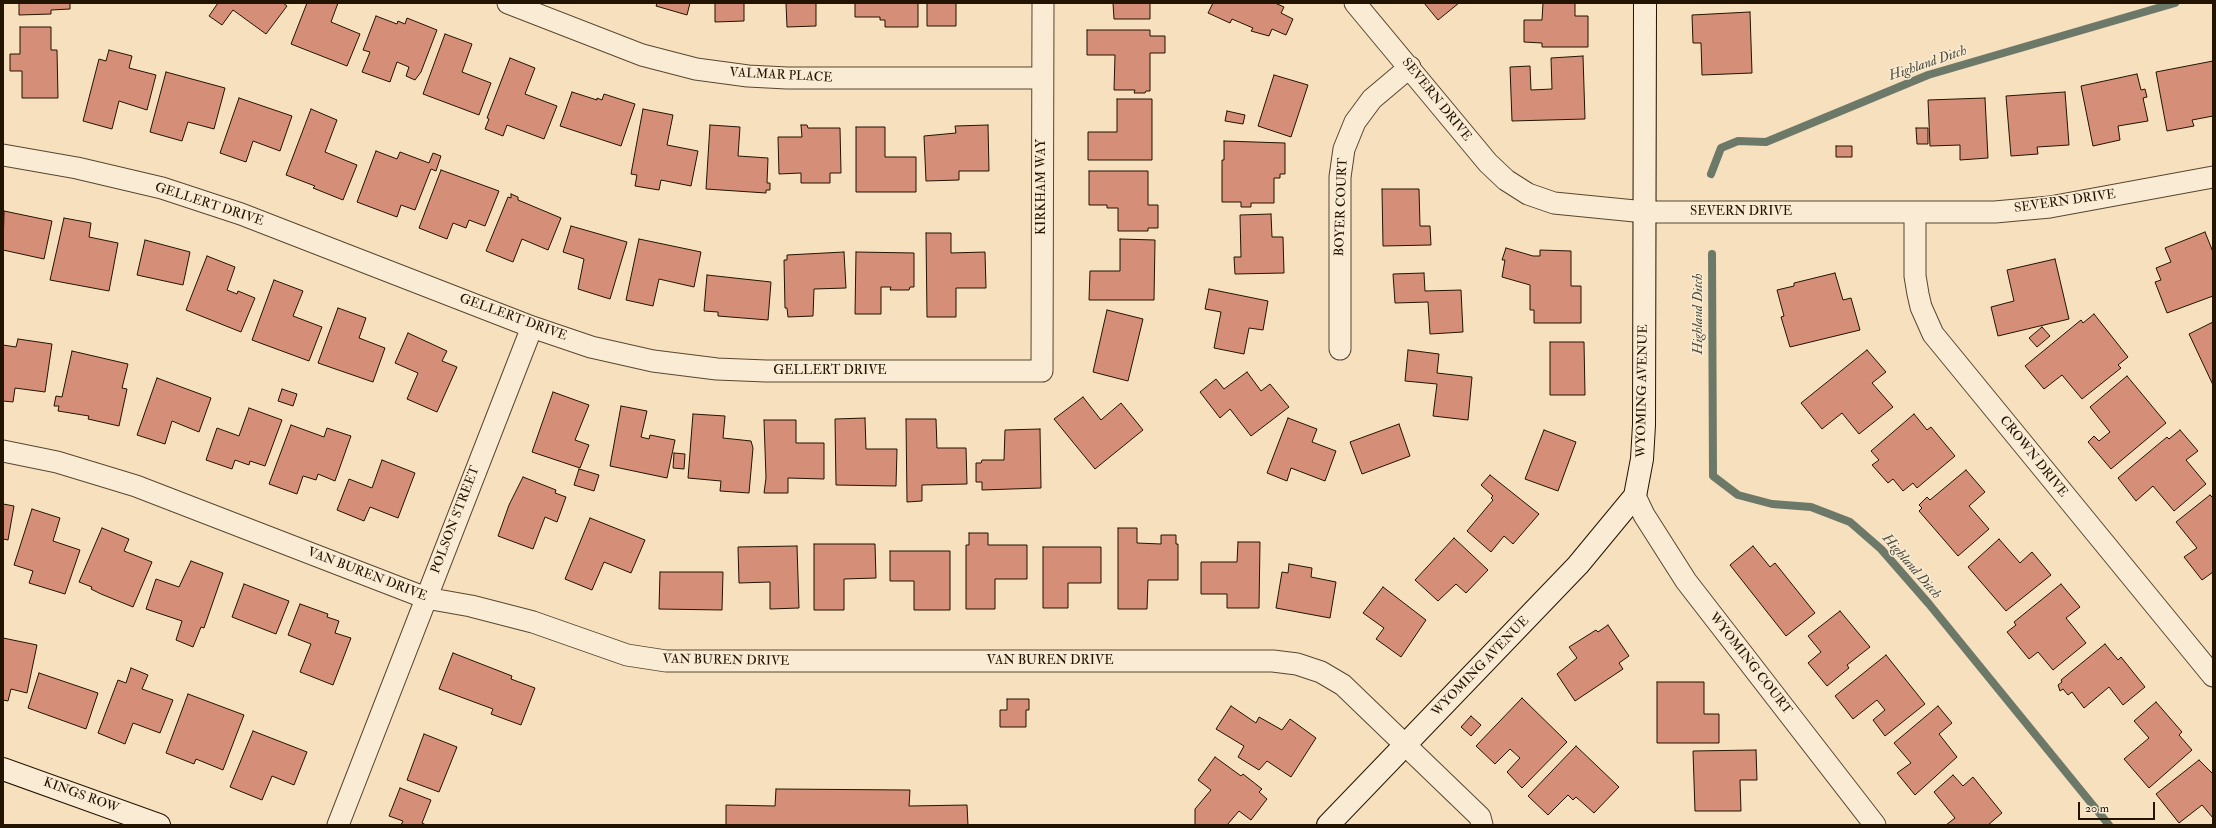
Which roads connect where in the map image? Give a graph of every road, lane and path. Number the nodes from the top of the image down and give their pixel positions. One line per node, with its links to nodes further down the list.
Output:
1 (508, 3): 6 (street, VALMAR PLACE)
2 (1042, 3): 6 (street, KIRKHAM WAY)
3 (1355, 3): 5 (street, SEVERN DRIVE)
4 (1645, 3): 9 (street, WYOMING AVENUE)
5 (1410, 67): 9 (street, SEVERN DRIVE); 12 (street, BOYER COURT)
6 (1042, 78): 13 (street, KIRKHAM WAY)
7 (3, 155): 11 (street, GELLERT DRIVE)
8 (2213, 177): 10 (street, SEVERN DRIVE)
9 (1645, 212): 10 (street, SEVERN DRIVE); 15 (street, WYOMING AVENUE)
10 (1915, 212): 17 (street, CROWN DRIVE)
11 (532, 327): 13 (street, GELLERT DRIVE); 16 (street, POLSON STREET)
12 (1340, 349)
13 (1042, 371)
14 (3, 451): 16 (street, VAN BUREN DRIVE)
15 (1635, 496): 18 (street, WYOMING AVENUE); 24 (street, WYOMING COURT)
16 (426, 598): 18 (street, VAN BUREN DRIVE); 21 (street, POLSON STREET)
17 (2213, 676)
18 (1406, 744): 22 (street, WYOMING AVENUE); 23 (street, VAN BUREN DRIVE)
19 (3, 769): 20 (street, KINGS ROW)
20 (159, 825)
21 (338, 825)
22 (1328, 825)
23 (1482, 825)
24 (1875, 825)

